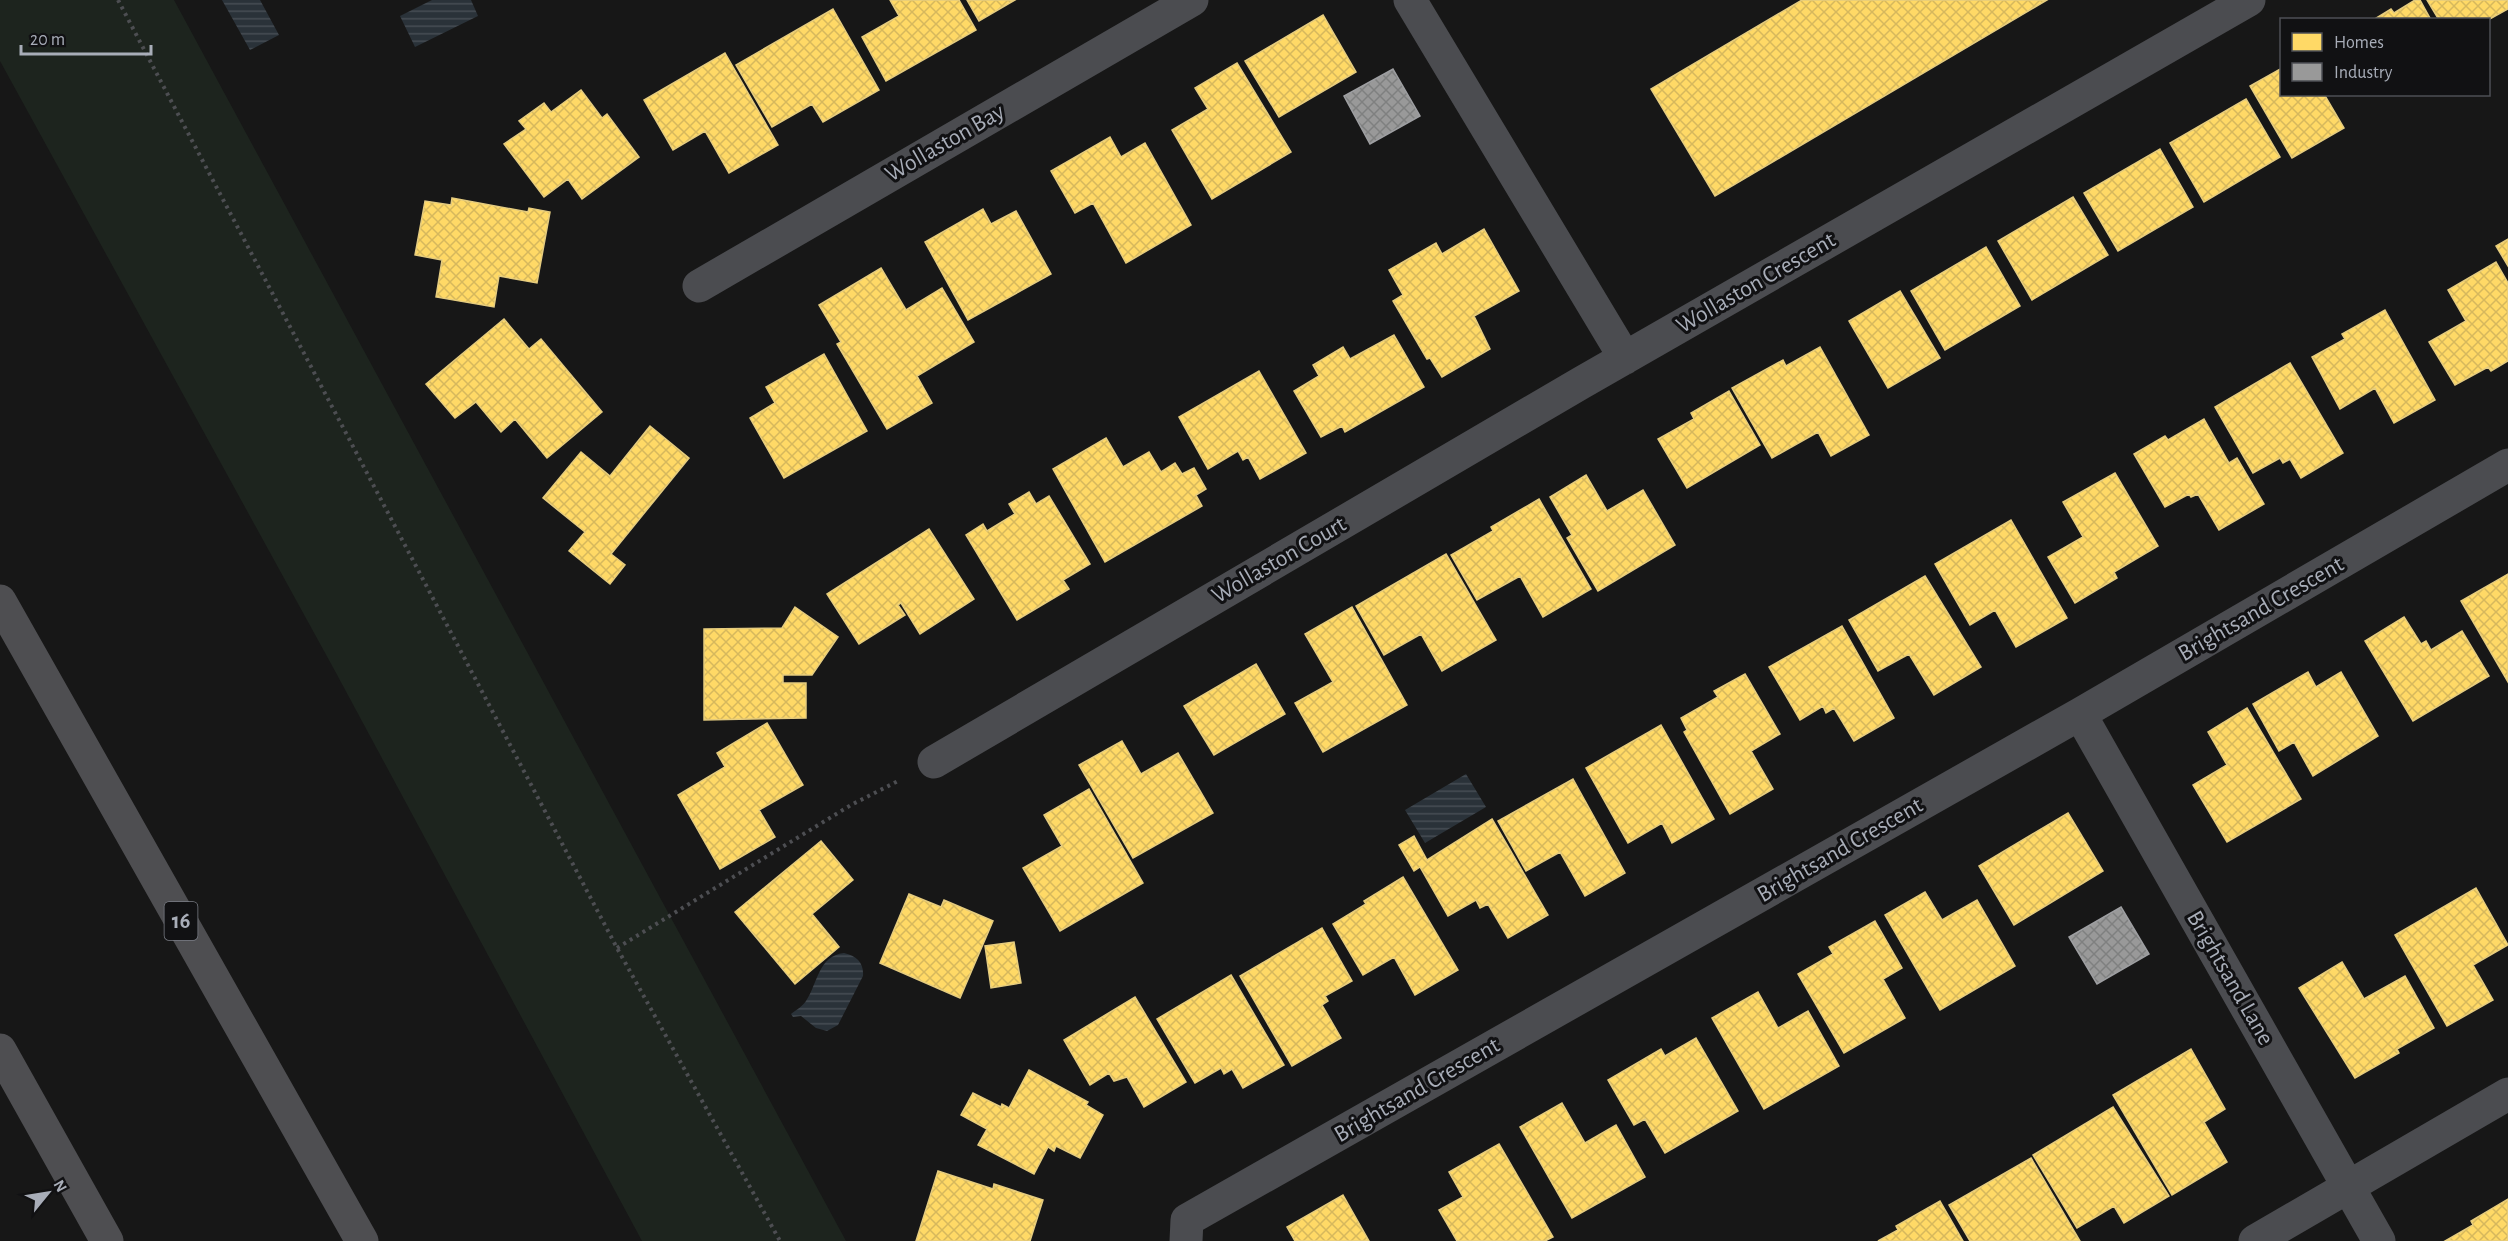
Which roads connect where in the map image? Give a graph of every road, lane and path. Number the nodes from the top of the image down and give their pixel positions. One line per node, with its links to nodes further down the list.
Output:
1 (118, 0): 11 (path)
2 (1192, 0): 5 (street, Wollaston Bay)
3 (1410, 0): 6 (street)
4 (2249, 0): 6 (street, Wollaston Crescent)
5 (699, 286)
6 (1625, 358): 10 (street, Wollaston Court)
7 (2508, 465): 9 (street, Brightsand Crescent)
8 (0, 601): 16 (highway, 16)
9 (2080, 714): 14 (street, Brightsand Lane); 18 (street, Brightsand Crescent)
10 (934, 762): 11 (path)
11 (617, 948): 17 (path)
12 (0, 1050): 15 (highway)
13 (2508, 1094): 14 (street)
14 (2348, 1187): 19 (street); 20 (street, Brightsand Lane)
15 (107, 1241)
16 (362, 1241)
17 (780, 1241)
18 (1186, 1241)
19 (2255, 1241)
20 (2379, 1241)

